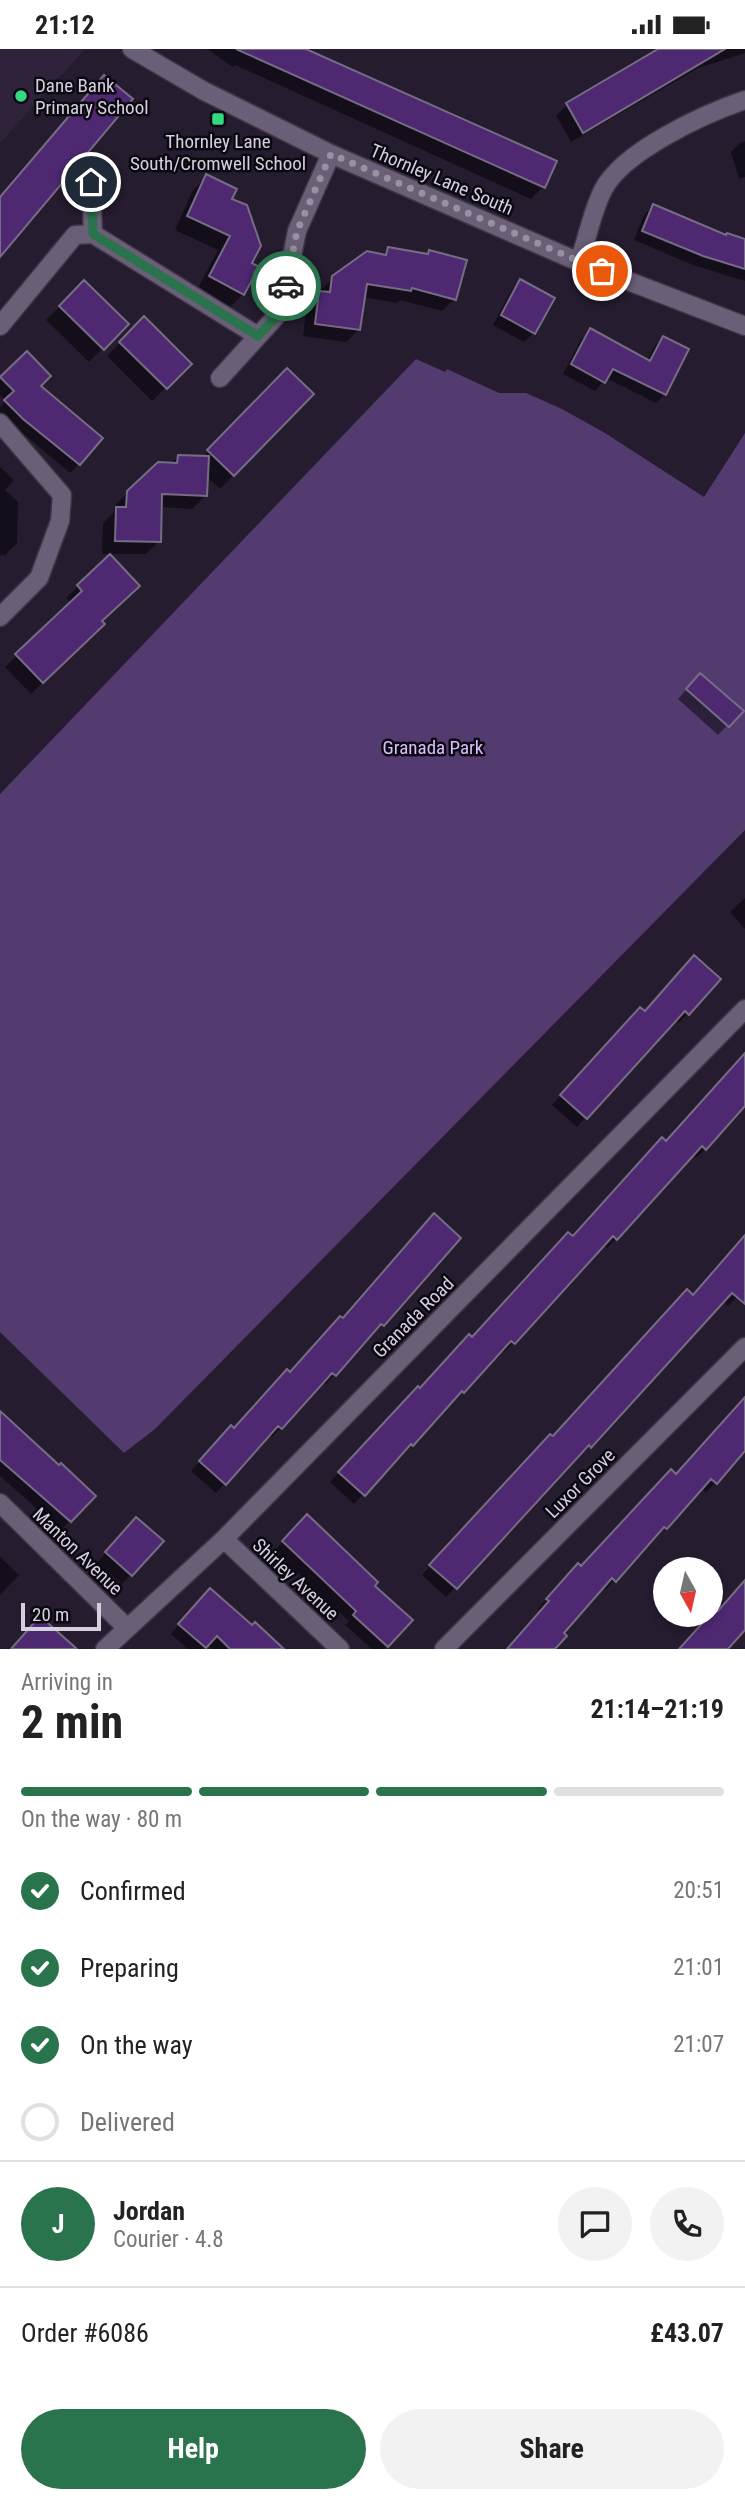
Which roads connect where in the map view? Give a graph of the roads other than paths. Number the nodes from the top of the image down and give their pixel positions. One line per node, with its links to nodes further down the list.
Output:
1 (132, 49): 3 (street, Thornley Lane South)
2 (745, 100): 6 (street)
3 (331, 154): 6 (street, Thornley Lane South); 9 (street)
4 (91, 182): 5 (street)
5 (93, 234): 8 (street); 9 (street)
6 (579, 262): 7 (street, Thornley Lane South)
7 (745, 325)
8 (0, 326)
9 (258, 336): 10 (street)
10 (220, 378)
11 (0, 423): 12 (street)
12 (0, 617)
13 (745, 1009): 16 (street, Granada Road)
14 (745, 1347): 20 (street, Luxor Grove)
15 (0, 1503): 17 (street, Manton Avenue)
16 (224, 1539): 17 (street, Granada Road); 19 (street, Shirley Avenue)
17 (127, 1628): 18 (street, Granada Road)
18 (105, 1649)
19 (340, 1649)
20 (444, 1649)

